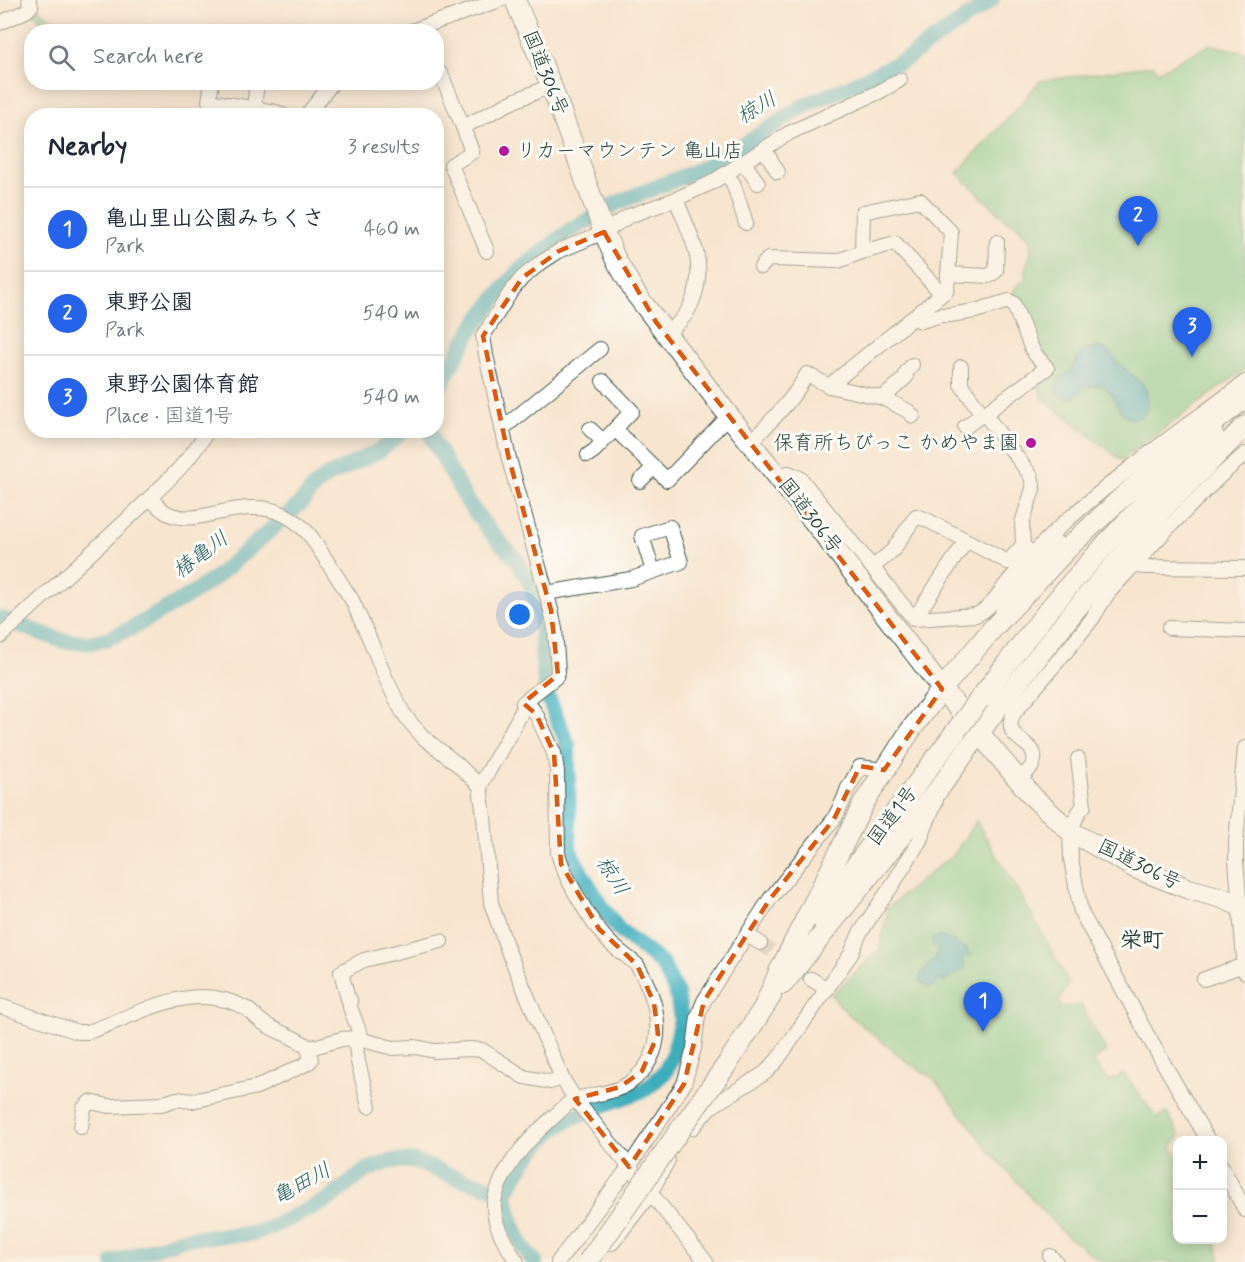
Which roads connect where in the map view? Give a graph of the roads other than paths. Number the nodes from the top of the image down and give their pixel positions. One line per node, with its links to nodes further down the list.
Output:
1 (28, 0): 4 (street)
2 (500, 0): 5 (street)
3 (515, 0): 8 (highway, 国道306号)
4 (0, 23)
5 (431, 24)
6 (900, 80): 15 (street)
7 (444, 81): 14 (street)
8 (552, 86): 14 (street); 22 (highway, 国道306号)
9 (211, 90): 12 (street)
10 (256, 90): 12 (street)
11 (327, 90): 13 (street)
12 (254, 108)
13 (312, 108)
14 (463, 128): 24 (street)
15 (764, 150): 16 (street); 17 (street)
16 (744, 163): 18 (street); 19 (street)
17 (778, 172)
18 (726, 174): 20 (street); 21 (street)
19 (758, 183)
20 (676, 199): 22 (street); 30 (street)
21 (747, 223)
22 (604, 232): 30 (highway, 国道306号); 45 (street)
23 (997, 242): 27 (street)
24 (487, 251)
25 (862, 252): 26 (street); 27 (street); 28 (street)
26 (760, 267)
27 (949, 274): 28 (street)
28 (942, 294): 29 (street)
29 (913, 318): 36 (street); 40 (street)
30 (664, 333): 41 (highway, 国道306号)
31 (600, 349): 45 (street)
32 (912, 365): 37 (street)
33 (961, 367): 40 (street)
34 (603, 381): 47 (street)
35 (1245, 382): 54 (street)
36 (829, 386): 37 (street); 50 (street)
37 (883, 398): 42 (street)
38 (1245, 398): 68 (highway)
39 (1245, 408): 93 (highway, 国道1号, bridge)
40 (983, 414): 44 (street); 61 (street)
41 (729, 416): 50 (highway, 国道306号); 53 (street)
42 (913, 416)
43 (1245, 426): 74 (highway)
44 (965, 427)
45 (502, 429): 66 (street)
46 (590, 429): 49 (street)
47 (615, 429): 49 (street); 53 (street)
48 (204, 438): 57 (street)
49 (603, 441): 51 (street)
50 (751, 442): 55 (highway, 国道306号)
51 (588, 454)
52 (1245, 454): 62 (street)
53 (654, 467): 56 (street)
54 (1125, 473): 61 (street); 68 (street)
55 (777, 475): 63 (street); 72 (highway, 国道306号)
56 (640, 481)
57 (150, 498): 71 (street); 79 (street)
58 (644, 520): 59 (street)
59 (648, 534): 65 (street); 65 (street)
60 (966, 541): 61 (street); 63 (street); 67 (street)
61 (1028, 550): 67 (street)
62 (1133, 565): 64 (street); 78 (street)
63 (872, 568): 67 (street)
64 (1245, 568)
65 (653, 571): 66 (street)
66 (546, 593): 73 (street)
67 (914, 619)
68 (994, 627): 72 (highway)
69 (1169, 628): 70 (street)
70 (1245, 631)
71 (2, 636)
72 (942, 688): 74 (highway, 国道306号); 77 (highway)
73 (526, 700): 79 (street); 97 (street)
74 (980, 734): 78 (highway, 国道306号); 80 (highway)
75 (1245, 748): 82 (street)
76 (1078, 759): 81 (street)
77 (884, 770): 84 (street); 93 (highway)
78 (1018, 781): 81 (highway, 国道306号)
79 (480, 786): 96 (street)
80 (941, 786): 91 (street); 93 (highway)
81 (1070, 831): 83 (highway, 国道306号); 100 (street)
82 (1241, 839): 83 (street)
83 (1242, 906): 87 (street)
84 (747, 935): 86 (street); 101 (street)
85 (441, 941): 94 (street)
86 (760, 943)
87 (1244, 965): 88 (street); 90 (street)
88 (1245, 972)
89 (811, 979): 91 (street)
90 (1204, 979)
91 (827, 989): 103 (street)
92 (0, 1006): 95 (street)
93 (764, 1007): 107 (highway, 国道1号, bridge)
94 (358, 1039): 95 (street); 96 (street); 98 (street)
95 (310, 1047): 99 (street)
96 (562, 1078): 97 (street)
97 (575, 1099): 101 (street); 105 (street)
98 (369, 1106)
99 (81, 1127)
100 (1206, 1136)
101 (629, 1167): 103 (street); 106 (street)
102 (1227, 1176): 104 (street)
103 (650, 1194): 108 (street); 109 (street)
104 (1245, 1210)
105 (517, 1262)
106 (558, 1262)
107 (588, 1262)
108 (599, 1262)
109 (706, 1262)

